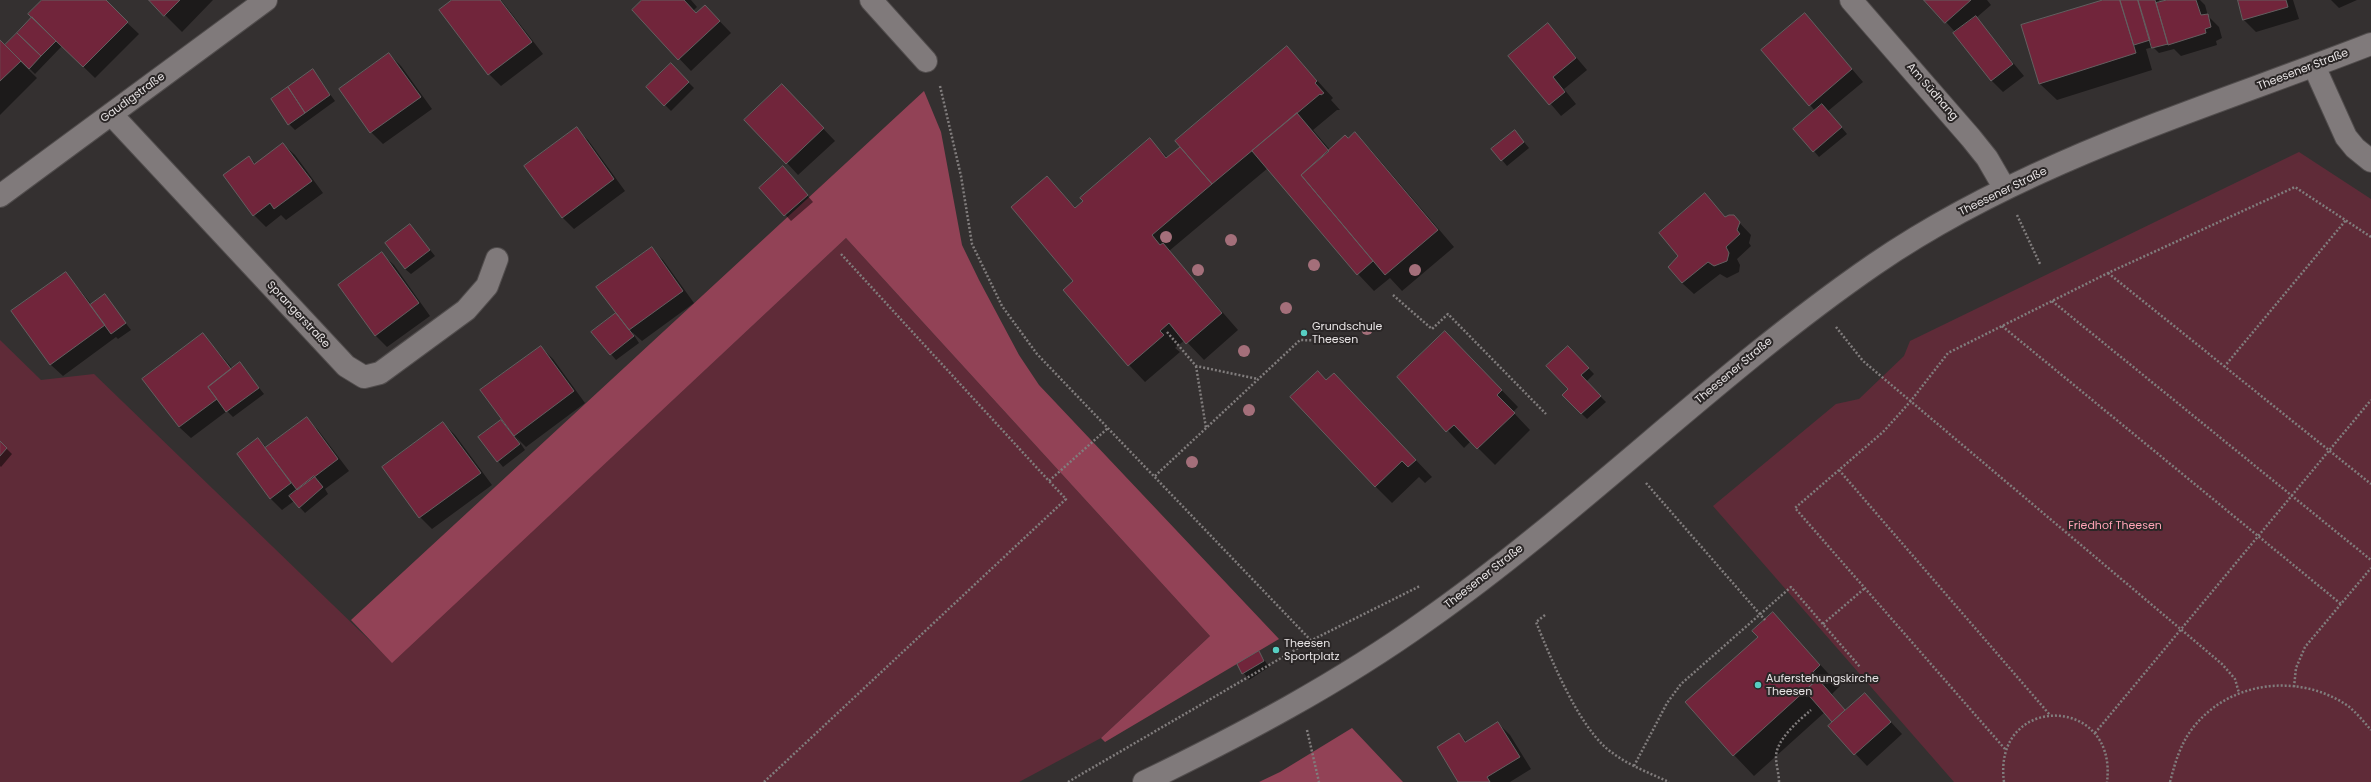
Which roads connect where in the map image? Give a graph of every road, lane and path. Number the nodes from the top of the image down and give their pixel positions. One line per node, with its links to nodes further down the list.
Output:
1 (266, 0): 7 (street, Gaudigstraße)
2 (1851, 0): 9 (street, Am Südhang)
3 (876, 2): 5 (street)
4 (2371, 44): 6 (street, Theesener Straße)
5 (926, 62): 29 (path)
6 (2314, 66): 8 (street); 9 (street, Theesener Straße)
7 (111, 114): 10 (street, Gaudigstraße); 14 (street, Sprangerstraße)
8 (2371, 160)
9 (2005, 190): 15 (path); 19 (street, Theesener Straße)
10 (0, 196)
11 (2346, 220): 12 (path); 16 (path); 24 (path)
12 (2371, 237)
13 (841, 254): 35 (path)
14 (497, 259)
15 (2040, 264)
16 (2108, 273): 18 (path); 24 (path)
17 (1393, 295): 28 (path)
18 (2052, 301): 20 (path); 37 (path)
19 (1818, 305): 27 (path); 32 (street, Theesener Straße)
20 (2002, 326): 27 (path); 38 (path)
21 (1167, 332): 23 (path)
22 (1334, 341): 25 (path)
23 (1196, 366): 25 (path); 30 (path)
24 (2224, 367): 31 (path)
25 (1258, 379): 30 (path)
26 (2371, 400): 31 (path)
27 (1910, 402): 33 (path); 48 (path)
28 (1546, 414)
29 (1108, 428): 34 (path); 35 (path)
30 (1206, 428): 34 (path)
31 (2329, 450): 36 (path); 37 (path)
32 (1626, 461): 44 (path); 51 (street, Theesener Straße)
33 (1839, 470): 42 (path); 56 (path)
34 (1155, 476): 49 (path)
35 (1049, 481): 61 (path)
36 (2371, 484)
37 (2292, 496): 38 (path); 39 (path)
38 (2258, 536): 43 (path); 48 (path)
39 (2371, 560)
40 (2371, 568): 43 (path)
41 (1423, 585): 49 (path)
42 (1865, 588): 47 (path); 59 (path)
43 (2341, 604): 52 (path)
44 (1760, 614): 46 (path); 47 (path); 60 (path)
45 (1545, 615): 60 (path)
46 (1765, 620)
47 (1823, 624): 50 (path)
48 (2181, 629): 53 (path); 58 (path)
49 (1312, 640): 51 (path); 62 (path)
50 (1860, 667)
51 (1343, 675): 54 (street, Theesener Straße)
52 (2294, 687): 53 (path); 57 (path)
53 (2239, 693): 69 (path)
54 (1300, 699): 63 (street, Theesener Straße); 64 (path)
55 (1810, 710): 66 (path)
56 (2050, 715): 58 (path); 59 (path)
57 (2371, 730)
58 (2095, 733): 68 (path)
59 (2005, 749): 67 (path)
60 (1634, 766): 65 (path)
61 (764, 782)
62 (1068, 782)
63 (1144, 782)
64 (1319, 782)
65 (1669, 782)
66 (1779, 782)
67 (2004, 782)
68 (2106, 782)
69 (2170, 782)

